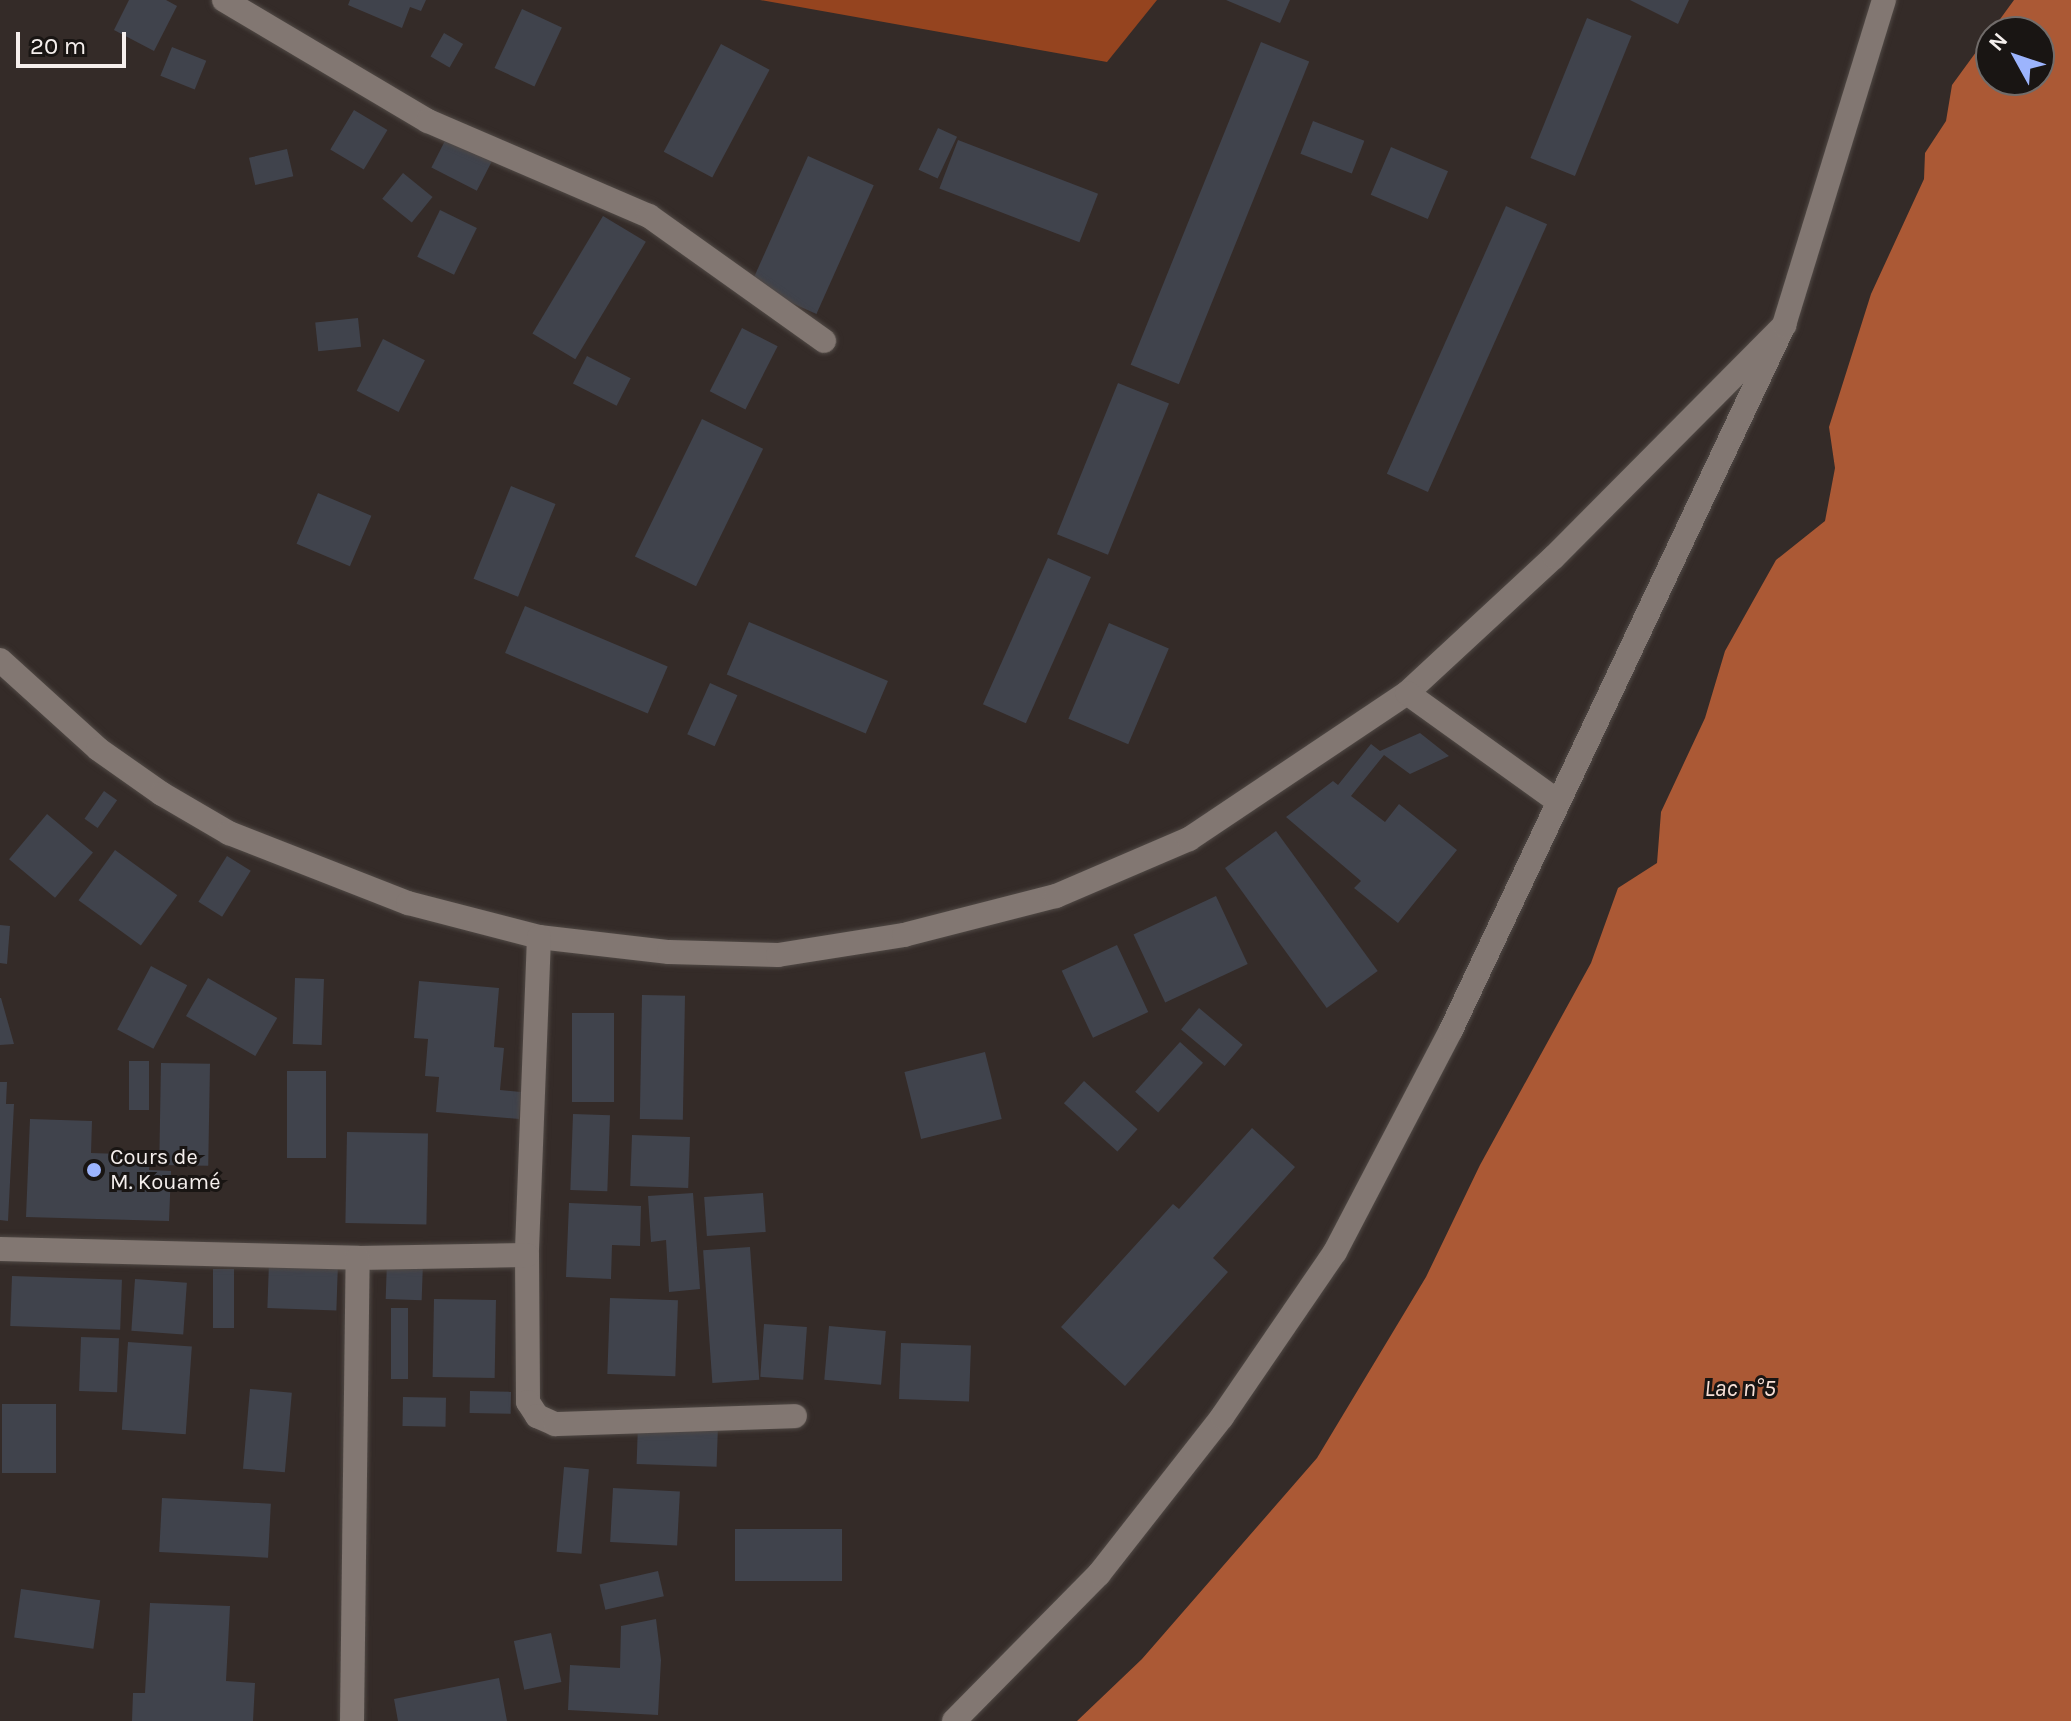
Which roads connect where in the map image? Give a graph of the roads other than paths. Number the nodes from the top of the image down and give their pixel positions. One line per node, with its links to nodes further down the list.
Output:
1 (224, 0): 4 (street)
2 (1884, 0): 3 (street)
3 (1784, 325): 6 (street); 7 (street)
4 (824, 341)
5 (0, 660): 8 (street)
6 (1407, 693): 7 (street); 8 (street)
7 (1556, 800): 14 (street)
8 (539, 937): 10 (street)
9 (0, 1249): 11 (street)
10 (527, 1255): 11 (street); 12 (street)
11 (358, 1258): 13 (street)
12 (795, 1416)
13 (352, 1721)
14 (954, 1721)

